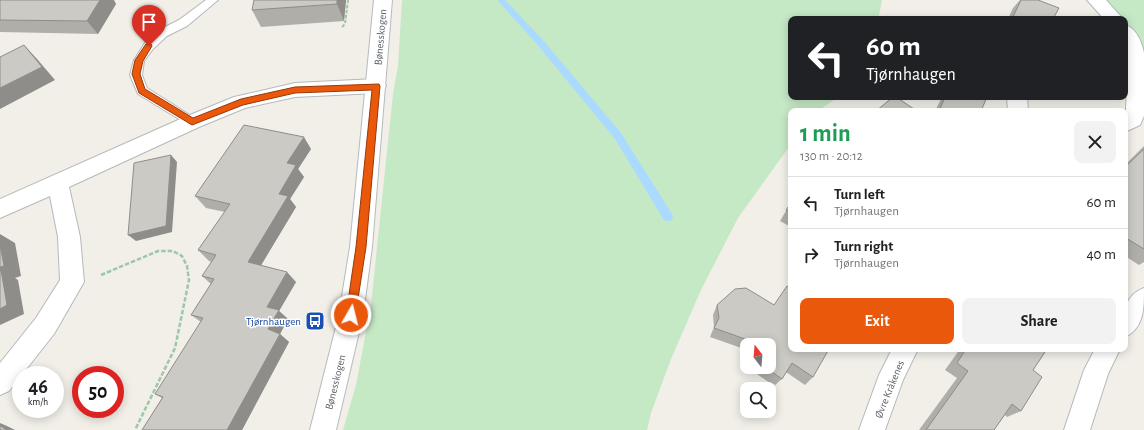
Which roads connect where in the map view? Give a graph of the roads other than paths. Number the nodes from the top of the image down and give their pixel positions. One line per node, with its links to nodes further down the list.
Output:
1 (213, 0): 7 (lane)
2 (383, 0): 6 (street, Bønesskogen)
3 (1096, 0): 4 (street)
4 (1111, 16)
5 (1128, 36): 8 (street)
6 (376, 86): 7 (street); 16 (street, Bønesskogen)
7 (192, 122): 9 (street)
8 (1128, 122)
9 (57, 183): 10 (street); 15 (street)
10 (0, 210)
11 (1144, 299): 12 (street)
12 (1128, 321)
13 (904, 352): 17 (street, Øvre Kråkenes)
14 (1106, 352): 18 (street)
15 (0, 382)
16 (323, 430)
17 (872, 430)
18 (1077, 430)

